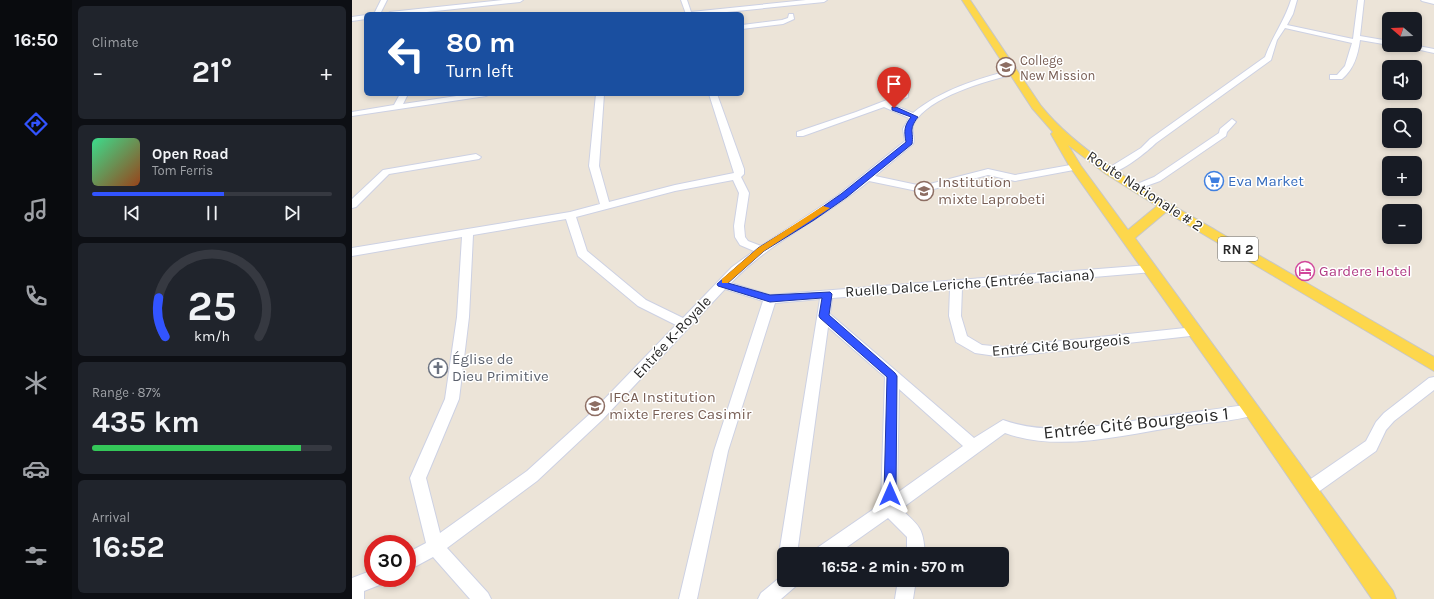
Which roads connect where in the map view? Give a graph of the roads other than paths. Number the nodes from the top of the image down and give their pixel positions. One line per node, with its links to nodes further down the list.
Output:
1 (384, 0): 11 (street)
2 (520, 0): 10 (street)
3 (684, 0): 14 (street)
4 (824, 0): 15 (street)
5 (966, 0): 25 (main road, Route Nationale # 2 / RN 2)
6 (1294, 0): 19 (street)
7 (1361, 0): 21 (street)
8 (1424, 0): 9 (street)
9 (1434, 2)
10 (458, 7): 12 (street); 13 (street)
11 (378, 12)
12 (409, 12)
13 (456, 12)
14 (688, 12)
15 (708, 12)
16 (791, 15): 20 (street)
17 (364, 17): 18 (street)
18 (352, 19)
19 (1283, 26): 21 (street); 41 (street)
20 (744, 27)
21 (1356, 40): 22 (street); 26 (street)
22 (1382, 42)
23 (1422, 49): 24 (street)
24 (1434, 51)
25 (1012, 72): 35 (street, Entrée K-Royale); 37 (main road, Route Nationale # 2 / RN 2)
26 (1333, 77)
27 (905, 95): 32 (street)
28 (403, 96): 33 (street)
29 (472, 96): 33 (street)
30 (600, 96): 45 (street)
31 (714, 96): 42 (street)
32 (884, 104): 35 (street); 38 (street)
33 (397, 107): 34 (street)
34 (352, 114)
35 (915, 117): 43 (street, Entrée K-Royale)
36 (1232, 122): 44 (street)
37 (1049, 123): 40 (main road); 41 (main road, Route Nationale # 2 / RN 2)
38 (800, 134)
39 (476, 157): 46 (street)
40 (1076, 167): 43 (street); 50 (main road)
41 (1110, 171): 44 (main road, Route Nationale # 2 / RN 2)
42 (736, 177): 45 (street); 51 (street)
43 (866, 177): 51 (street, Entrée K-Royale)
44 (1135, 187): 47 (main road, Route Nationale # 2 / RN 2)
45 (605, 204): 48 (street)
46 (352, 205)
47 (1164, 206): 50 (main road); 61 (main road, Route Nationale # 2 / RN 2)
48 (570, 214): 49 (street); 59 (street)
49 (468, 232): 52 (street); 68 (street)
50 (1128, 237): 53 (main road)
51 (761, 250): 54 (street, Entrée K-Royale)
52 (352, 252)
53 (1149, 268): 55 (street, Ruelle Dalce Leriche (Entrée Taciana)); 60 (main road)
54 (722, 284): 57 (street, Ruelle Dalce Leriche (Entrée Taciana)); 59 (street, Entrée K-Royale)
55 (956, 285): 56 (street, Ruelle Dalce Leriche (Entrée Taciana)); 60 (street, Entré Cité Bourgeois)
56 (827, 294): 57 (street, Ruelle Dalce Leriche (Entrée Taciana)); 58 (street)
57 (770, 299): 78 (street)
58 (824, 316): 62 (street); 69 (street)
59 (684, 324): 68 (street, Entrée K-Royale)
60 (1195, 332): 64 (main road)
61 (1434, 365)
62 (892, 376): 65 (street); 67 (street)
63 (1434, 382): 66 (street)
64 (1252, 410): 65 (street, Entrée Cité Bourgeois 1); 66 (main road)
65 (974, 447): 67 (street, Entrée Cité Bourgeois 1)
66 (1308, 490): 81 (main road)
67 (890, 508): 70 (street, Entrée Cité Bourgeois 1); 71 (street)
68 (435, 547): 72 (street, Entrée K-Royale); 77 (street)
69 (789, 547)
70 (833, 547)
71 (916, 547)
72 (416, 557)
73 (364, 585): 76 (street)
74 (780, 587): 79 (street)
75 (906, 587): 80 (street)
76 (354, 591)
77 (482, 599)
78 (688, 599)
79 (767, 599)
80 (904, 599)
81 (1385, 599)

